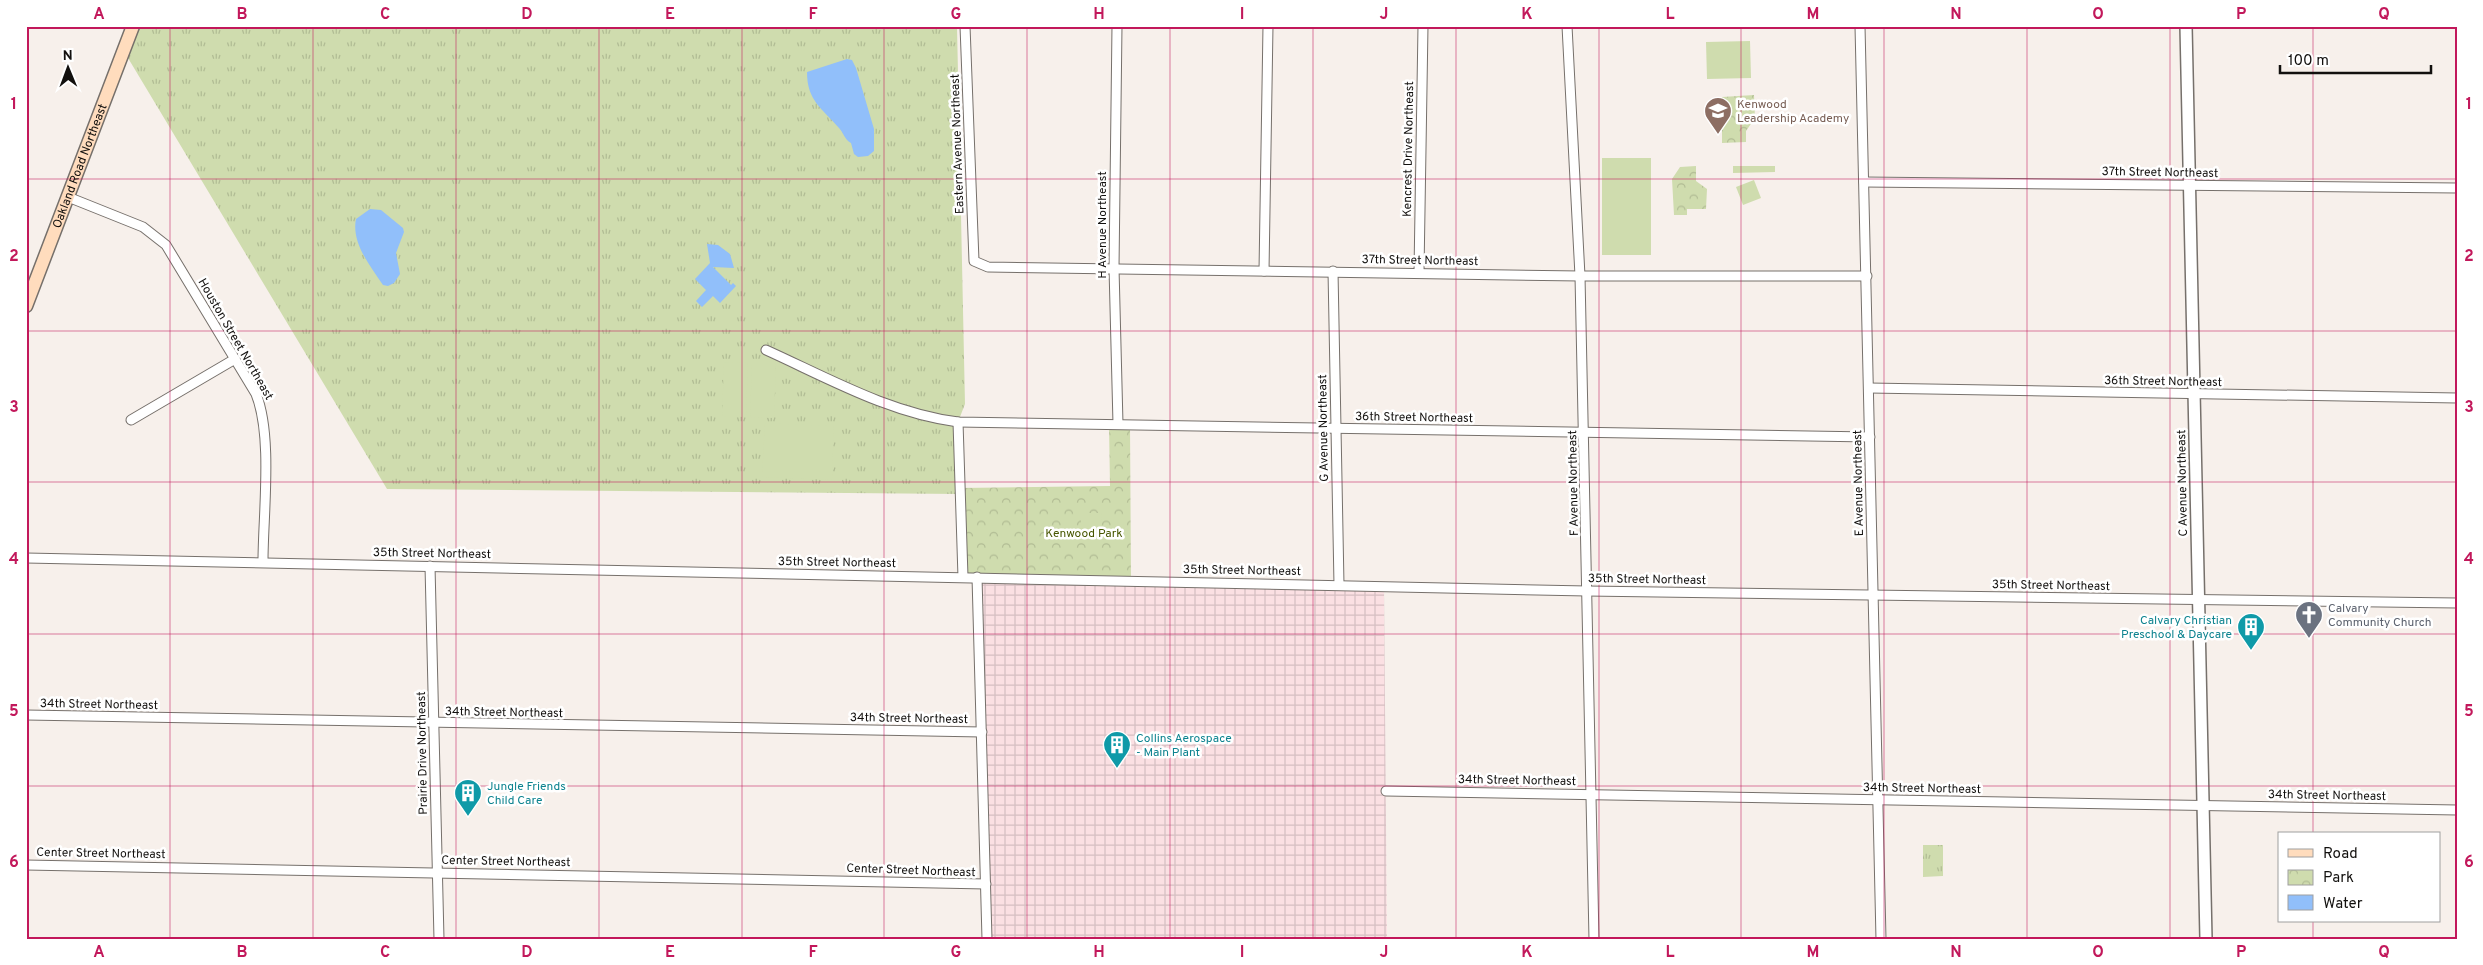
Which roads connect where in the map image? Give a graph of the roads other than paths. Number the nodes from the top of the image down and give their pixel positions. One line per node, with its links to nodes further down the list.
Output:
1 (133, 26): 12 (main road, Oakland Road Northeast)
2 (965, 26): 13 (street, Eastern Avenue Northeast)
3 (1117, 26): 14 (street, H Avenue Northeast)
4 (1268, 26): 15 (street)
5 (1423, 26): 17 (street, Kencrest Drive Northeast)
6 (1567, 26): 18 (street, F Avenue Northeast)
7 (1860, 26): 9 (street, E Avenue Northeast)
8 (2186, 26): 10 (street, C Avenue Northeast)
9 (1864, 182): 10 (street, 37th Street Northeast); 19 (street, E Avenue Northeast)
10 (2188, 185): 11 (street, 37th Street Northeast); 24 (street, C Avenue Northeast)
11 (2457, 188)
12 (68, 197): 20 (main road, Oakland Road Northeast); 22 (street, Houston Street Northeast)
13 (974, 261): 14 (street, 37th Street Northeast)
14 (1114, 268): 15 (street, 37th Street Northeast); 28 (street, H Avenue Northeast)
15 (1264, 271): 16 (street, 37th Street Northeast)
16 (1333, 271): 17 (street, 37th Street Northeast); 29 (street, G Avenue Northeast)
17 (1418, 272): 18 (street, 37th Street Northeast)
18 (1580, 276): 19 (street, 37th Street Northeast); 30 (street, F Avenue Northeast)
19 (1867, 276): 23 (street, E Avenue Northeast)
20 (26, 306)
21 (766, 350): 27 (street, 36th Street Northeast)
22 (235, 359): 26 (street); 33 (street, Houston Street Northeast)
23 (1868, 388): 24 (street, 36th Street Northeast); 31 (street, E Avenue Northeast)
24 (2194, 394): 25 (street, 36th Street Northeast); 40 (street, C Avenue Northeast)
25 (2457, 398)
26 (131, 420)
27 (958, 422): 28 (street, 36th Street Northeast); 35 (street)
28 (1118, 424): 29 (street, 36th Street Northeast)
29 (1336, 428): 30 (street, 36th Street Northeast); 37 (street, G Avenue Northeast)
30 (1584, 433): 31 (street, 36th Street Northeast); 38 (street, F Avenue Northeast)
31 (1870, 438): 39 (street, E Avenue Northeast)
32 (26, 558): 33 (street, 35th Street Northeast)
33 (262, 561): 34 (street, 35th Street Northeast)
34 (430, 566): 35 (street, 35th Street Northeast); 43 (street, Prairie Drive Northeast)
35 (963, 577): 36 (street, 35th Street Northeast)
36 (977, 577): 37 (street, 35th Street Northeast); 44 (street)
37 (1339, 585): 38 (street, 35th Street Northeast)
38 (1587, 590): 39 (street, 35th Street Northeast); 46 (street, F Avenue Northeast)
39 (1873, 594): 40 (street, 35th Street Northeast); 47 (street, E Avenue Northeast)
40 (2199, 599): 41 (street, 35th Street Northeast); 48 (street, C Avenue Northeast)
41 (2457, 603)
42 (26, 716): 43 (street, 34th Street Northeast)
43 (435, 724): 44 (street, 34th Street Northeast); 51 (street, Prairie Drive Northeast)
44 (982, 732): 52 (street)
45 (1386, 790): 46 (street, 34th Street Northeast)
46 (1592, 794): 47 (street, 34th Street Northeast); 55 (street, F Avenue Northeast)
47 (1878, 799): 48 (street, 34th Street Northeast); 56 (street, E Avenue Northeast)
48 (2203, 804): 49 (street, 34th Street Northeast); 57 (street, C Avenue Northeast)
49 (2457, 810)
50 (26, 864): 51 (street, Center Street Northeast)
51 (437, 872): 52 (street, Center Street Northeast); 53 (street, Prairie Drive Northeast)
52 (986, 884): 54 (street)
53 (439, 939)
54 (987, 939)
55 (1594, 939)
56 (1881, 939)
57 (2206, 939)

